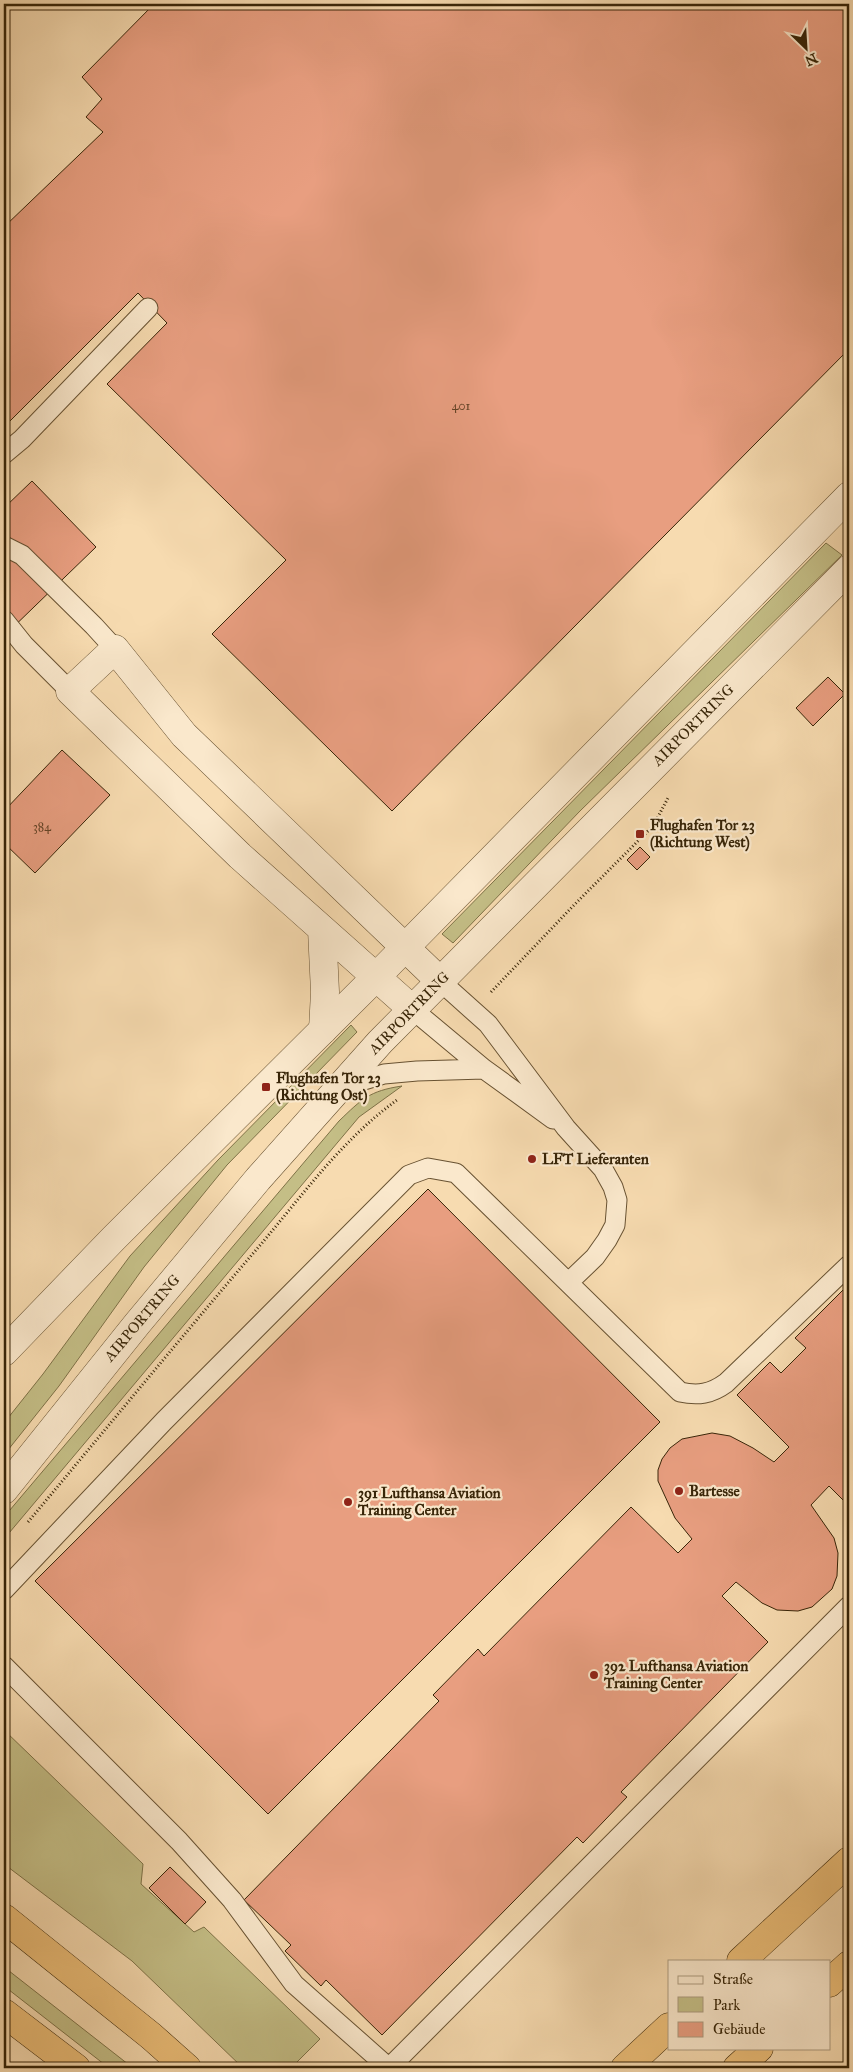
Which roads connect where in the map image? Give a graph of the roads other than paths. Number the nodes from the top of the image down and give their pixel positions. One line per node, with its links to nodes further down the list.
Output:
1 (148, 308): 2 (lane)
2 (4, 454)
3 (849, 496): 10 (street)
4 (4, 546): 7 (lane)
5 (849, 569): 12 (street, AIRPORTRING)
6 (4, 620): 8 (lane)
7 (114, 650): 8 (street); 10 (street)
8 (70, 691): 9 (street)
9 (322, 929): 11 (street); 14 (street)
10 (404, 947): 11 (street); 12 (street)
11 (376, 976): 13 (street); 14 (street)
12 (440, 981): 13 (street, AIRPORTRING); 17 (lane)
13 (412, 1009): 15 (lane); 16 (street, AIRPORTRING)
14 (323, 1030): 20 (street)
15 (484, 1069): 16 (lane); 17 (lane)
16 (340, 1088): 21 (street, AIRPORTRING)
17 (566, 1128): 19 (lane)
18 (849, 1265): 19 (lane)
19 (569, 1282): 22 (lane)
20 (4, 1352)
21 (4, 1490)
22 (4, 1590)
23 (849, 1606): 24 (lane)
24 (4, 1666)
25 (849, 1861): 27 (highway)
26 (4, 1918): 34 (highway)
27 (742, 1960)
28 (849, 1965): 29 (highway)
29 (830, 1982)
30 (4, 2013): 33 (highway)
31 (668, 2028): 35 (highway)
32 (757, 2050): 36 (highway)
33 (76, 2068)
34 (187, 2068)
35 (625, 2068)
36 (738, 2068)

